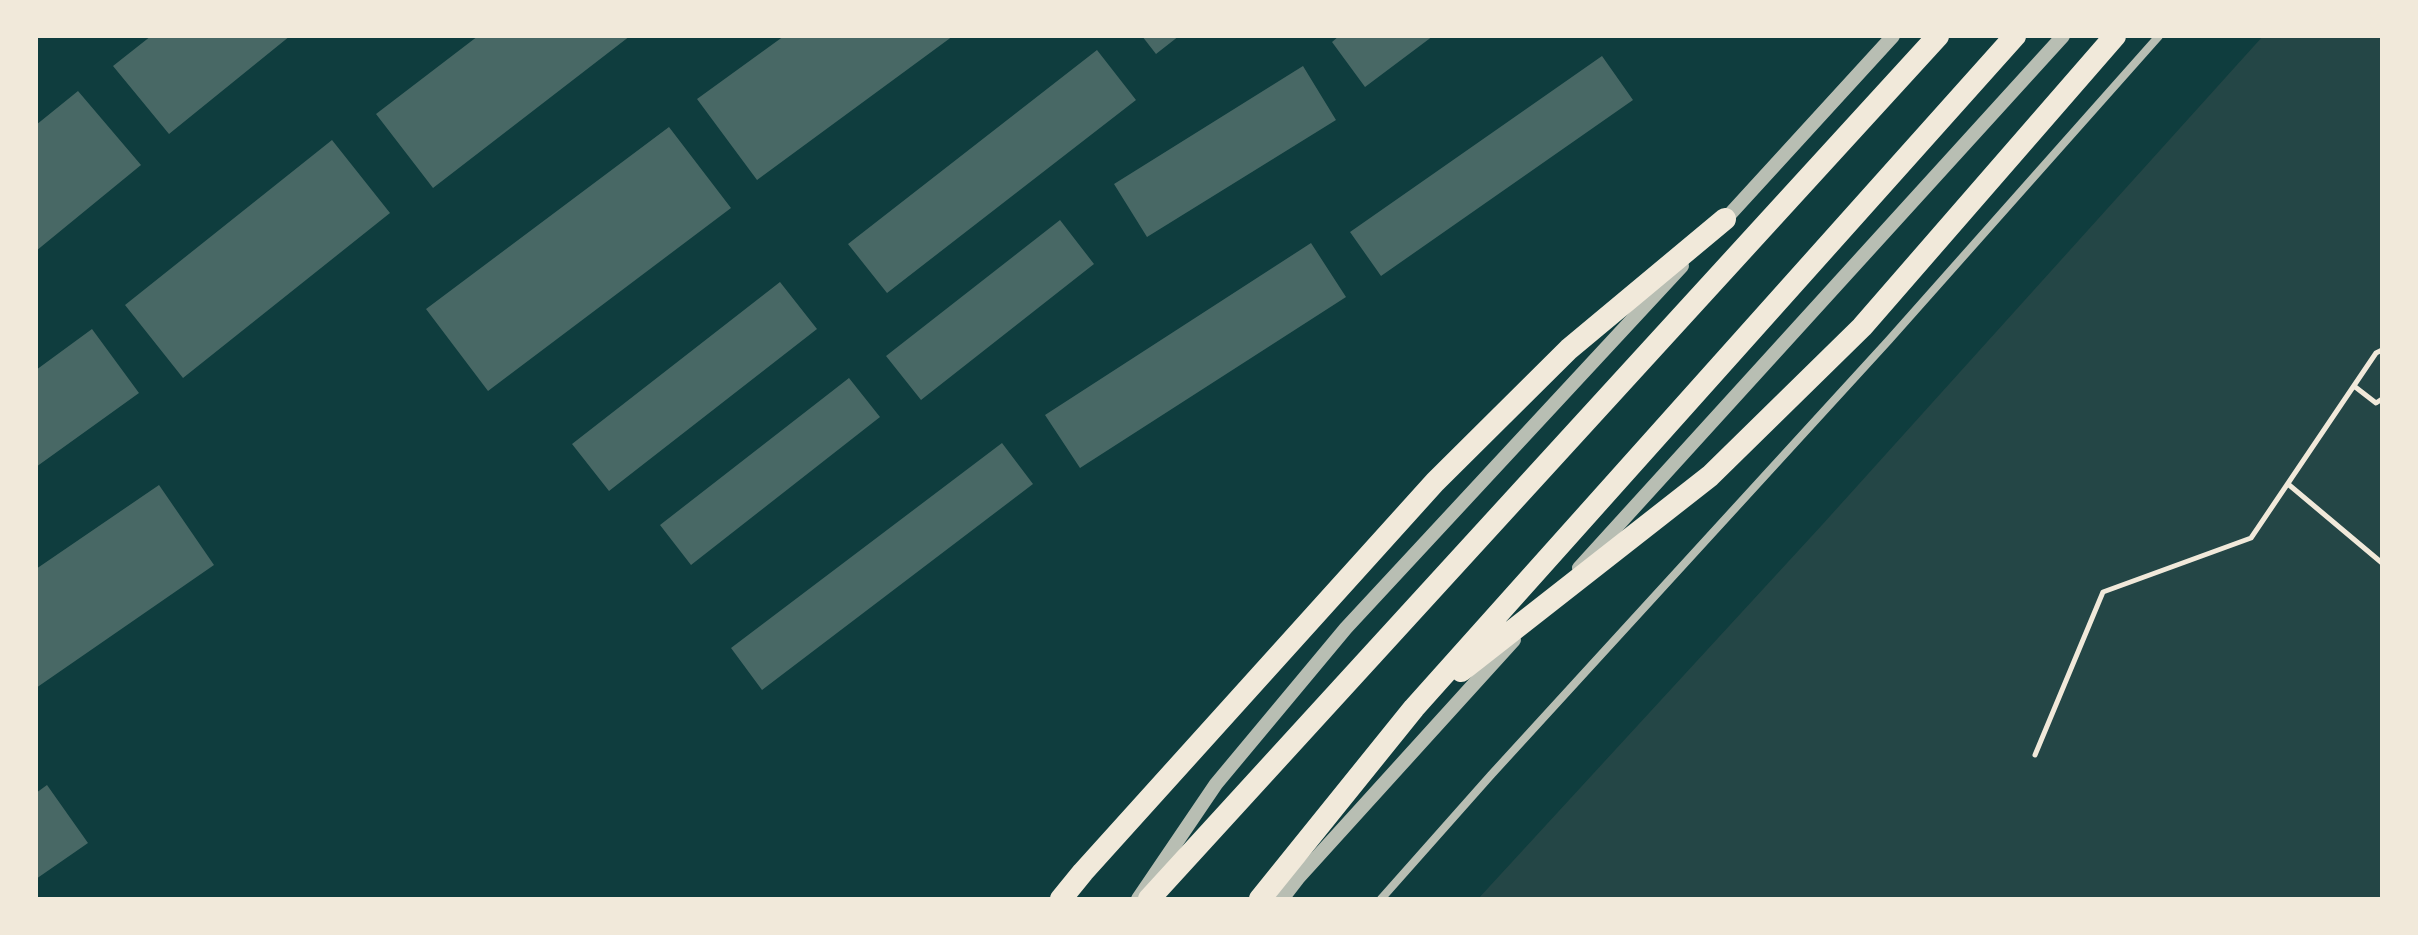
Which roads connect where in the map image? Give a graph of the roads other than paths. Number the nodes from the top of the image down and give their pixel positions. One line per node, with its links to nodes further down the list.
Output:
1 (1893, 36): 7 (street)
2 (1938, 36): 11 (highway)
3 (2015, 36): 8 (highway)
4 (2063, 36): 13 (street)
5 (2115, 36): 8 (highway)
6 (2159, 36): 14 (street)
7 (1725, 219): 9 (highway); 10 (street)
8 (1414, 708): 12 (highway)
9 (1061, 899)
10 (1138, 899)
11 (1149, 899)
12 (1260, 899)
13 (1282, 899)
14 (1381, 899)

